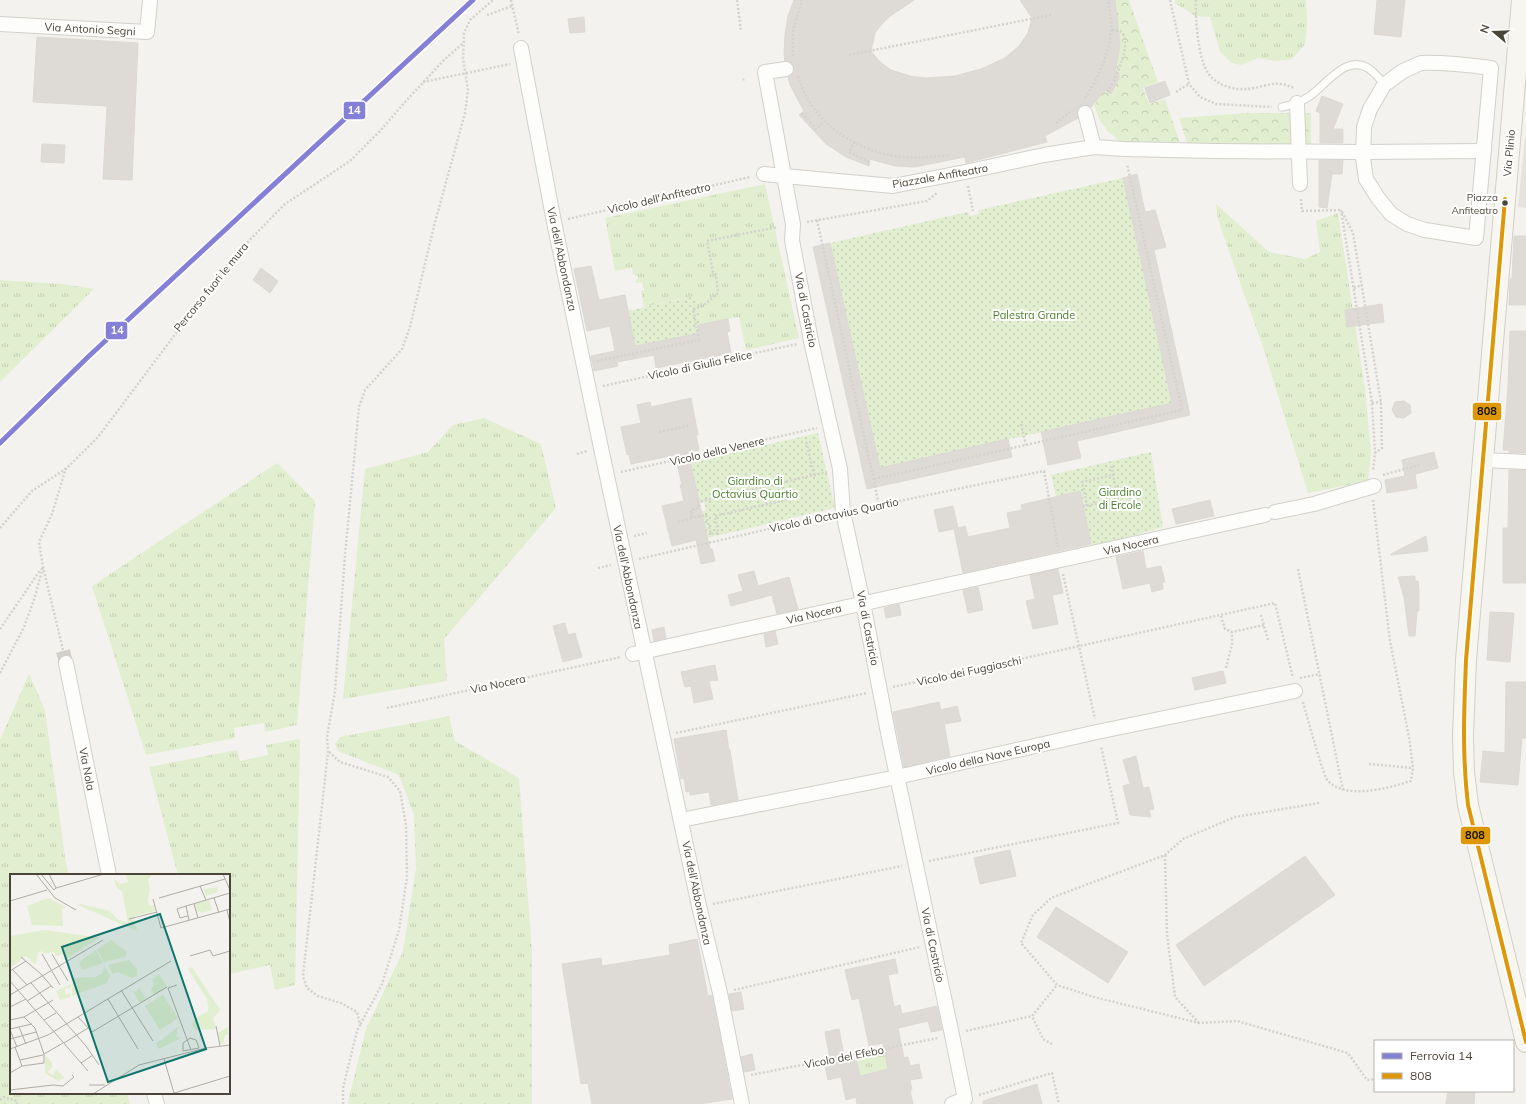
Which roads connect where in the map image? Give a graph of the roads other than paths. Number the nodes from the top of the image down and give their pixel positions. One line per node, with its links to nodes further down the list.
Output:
1 (150, 0): 3 (street, Via Antonio Segni)
2 (1522, 0): 17 (street, Via Plinio)
3 (0, 24)
4 (522, 48): 21 (street, Via dell'Abbondanza)
5 (791, 66): 15 (street, Via di Castricio)
6 (1384, 85): 7 (lane); 11 (street); 13 (street)
7 (1297, 103): 9 (lane); 12 (street)
8 (1081, 107): 10 (street)
9 (1282, 108)
10 (1094, 147): 12 (street, Piazzale Anfiteatro); 15 (street, Piazzale Anfiteatro)
11 (1484, 151): 13 (street, Piazzale Anfiteatro); 13 (street)
12 (1299, 152): 13 (street, Piazzale Anfiteatro); 16 (street)
13 (1363, 152)
14 (764, 174): 15 (street)
15 (784, 176): 20 (street, Via di Castricio)
16 (1300, 184)
17 (1484, 460): 18 (street); 27 (street, Via Plinio)
18 (1526, 462)
19 (1373, 482): 20 (street, Via Nocera)
20 (863, 603): 21 (street, Via Nocera); 24 (street, Via di Castricio)
21 (638, 653): 25 (street, Via dell'Abbondanza)
22 (64, 657): 26 (street, Via Nola)
23 (1295, 691): 24 (street, Vicolo della Nave Europa)
24 (897, 777): 25 (street, Vicolo della Nave Europa); 29 (street, Via di Castricio)
25 (681, 820): 31 (street, Via dell'Abbondanza)
26 (108, 874)
27 (1526, 1042)
28 (154, 1094): 30 (street)
29 (958, 1101)
30 (157, 1104)
31 (742, 1104)

